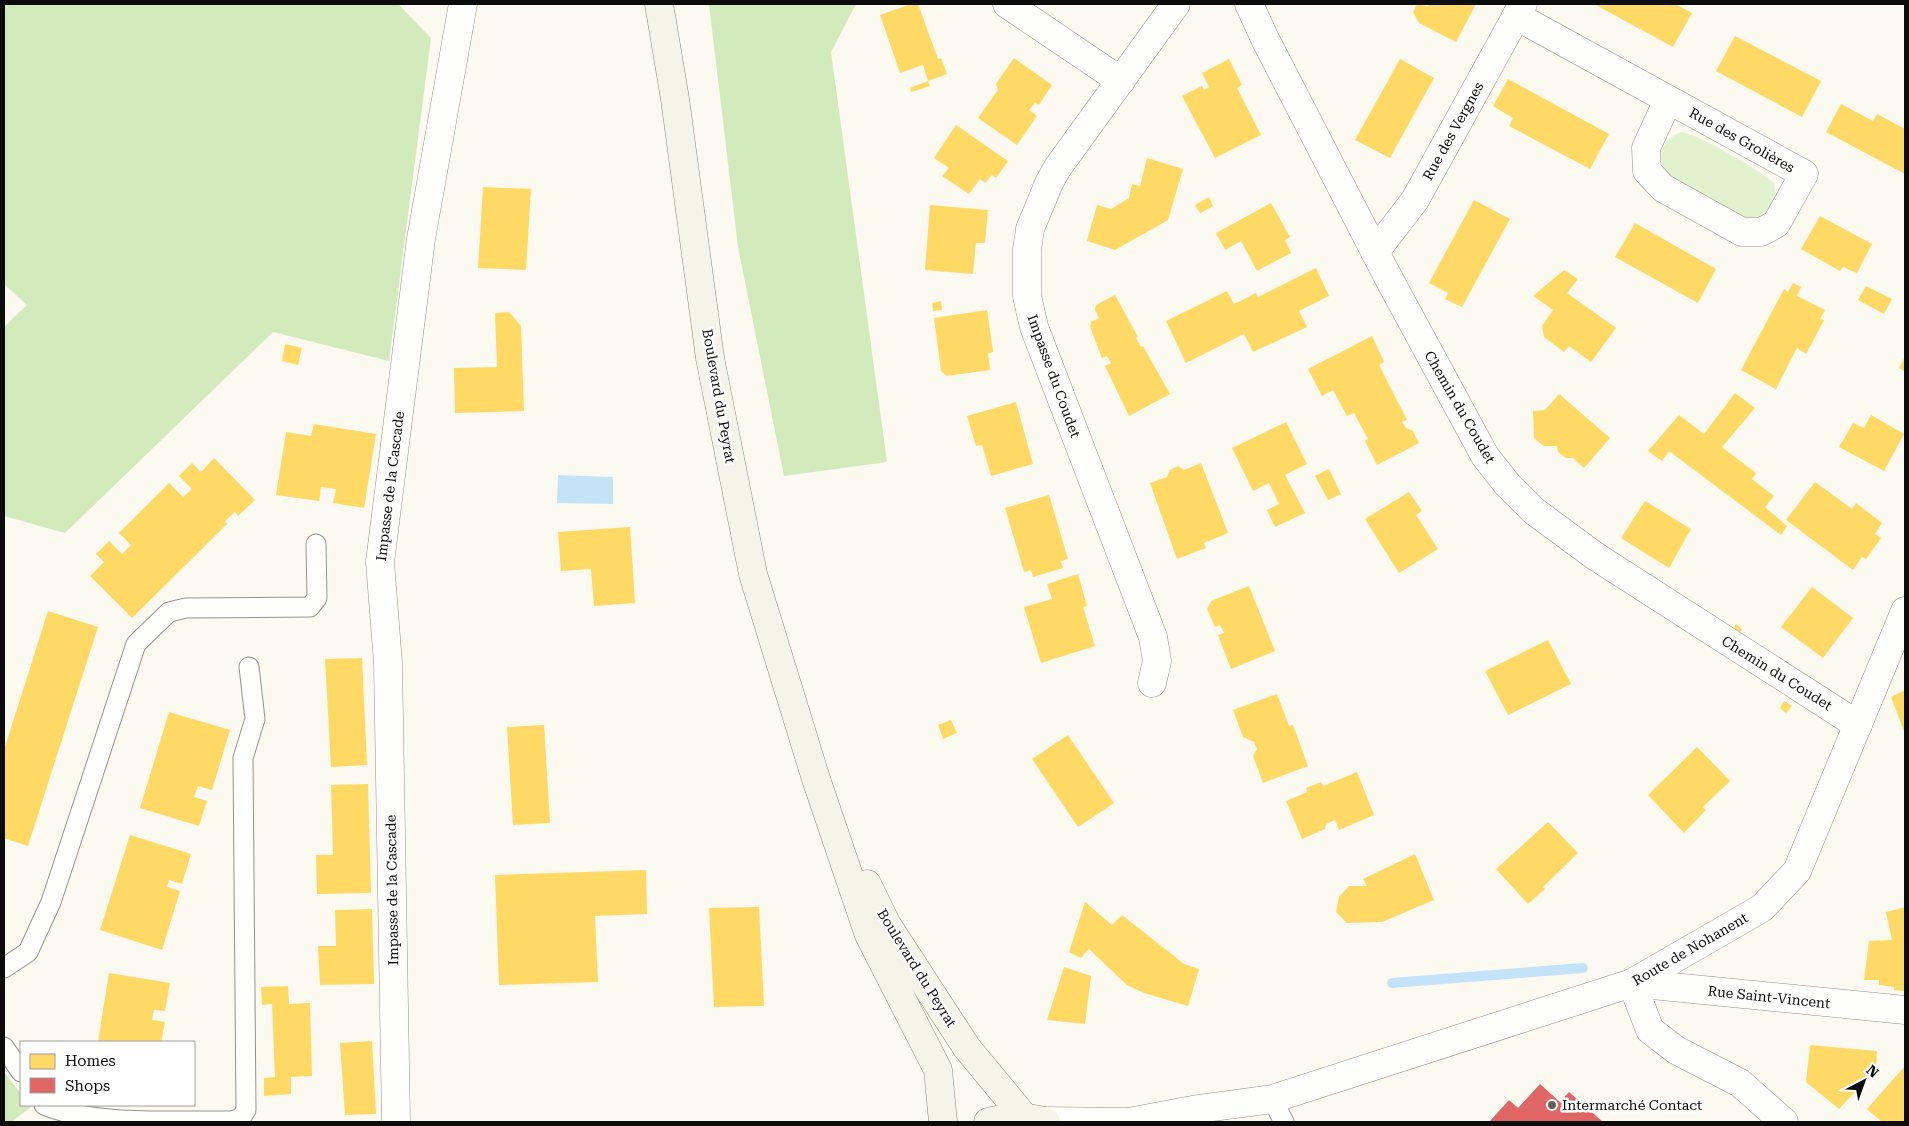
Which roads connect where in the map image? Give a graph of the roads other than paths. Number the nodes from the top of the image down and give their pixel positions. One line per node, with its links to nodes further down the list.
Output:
1 (463, 4): 25 (street, Impasse de la Cascade)
2 (659, 4): 15 (main road, Boulevard du Peyrat)
3 (1007, 4): 7 (street)
4 (1176, 4): 7 (street, Impasse du Coudet)
5 (1249, 4): 9 (street, Chemin du Coudet)
6 (1520, 10): 8 (street, Rue des Grolières); 9 (street, Rue des Vergnes)
7 (1121, 81): 13 (street, Impasse du Coudet)
8 (1668, 100): 8 (street, Rue des Grolières)
9 (1375, 252): 14 (street, Chemin du Coudet)
10 (316, 544): 16 (lane)
11 (1905, 610): 14 (street, Route de Nohanent)
12 (249, 667): 24 (lane)
13 (1152, 683)
14 (1858, 725): 17 (street, Route de Nohanent)
15 (816, 779): 23 (main road, Boulevard du Peyrat); 26 (main road, Boulevard du Peyrat)
16 (4, 968)
17 (1632, 984): 18 (street, Rue Saint-Vincent); 21 (street, Route de Nohanent); 32 (street)
18 (1905, 1010)
19 (4, 1047): 20 (lane)
20 (20, 1071)
21 (1272, 1099): 29 (street, Route de Nohanent); 30 (street, Route de Nohanent); 31 (lane)
22 (53, 1113): 24 (lane)
23 (1038, 1120): 27 (main road); 28 (street)
24 (103, 1121)
25 (396, 1122)
26 (943, 1122)
27 (988, 1122)
28 (1126, 1122)
29 (1129, 1122)
30 (1230, 1122)
31 (1284, 1122)
32 (1784, 1122)

